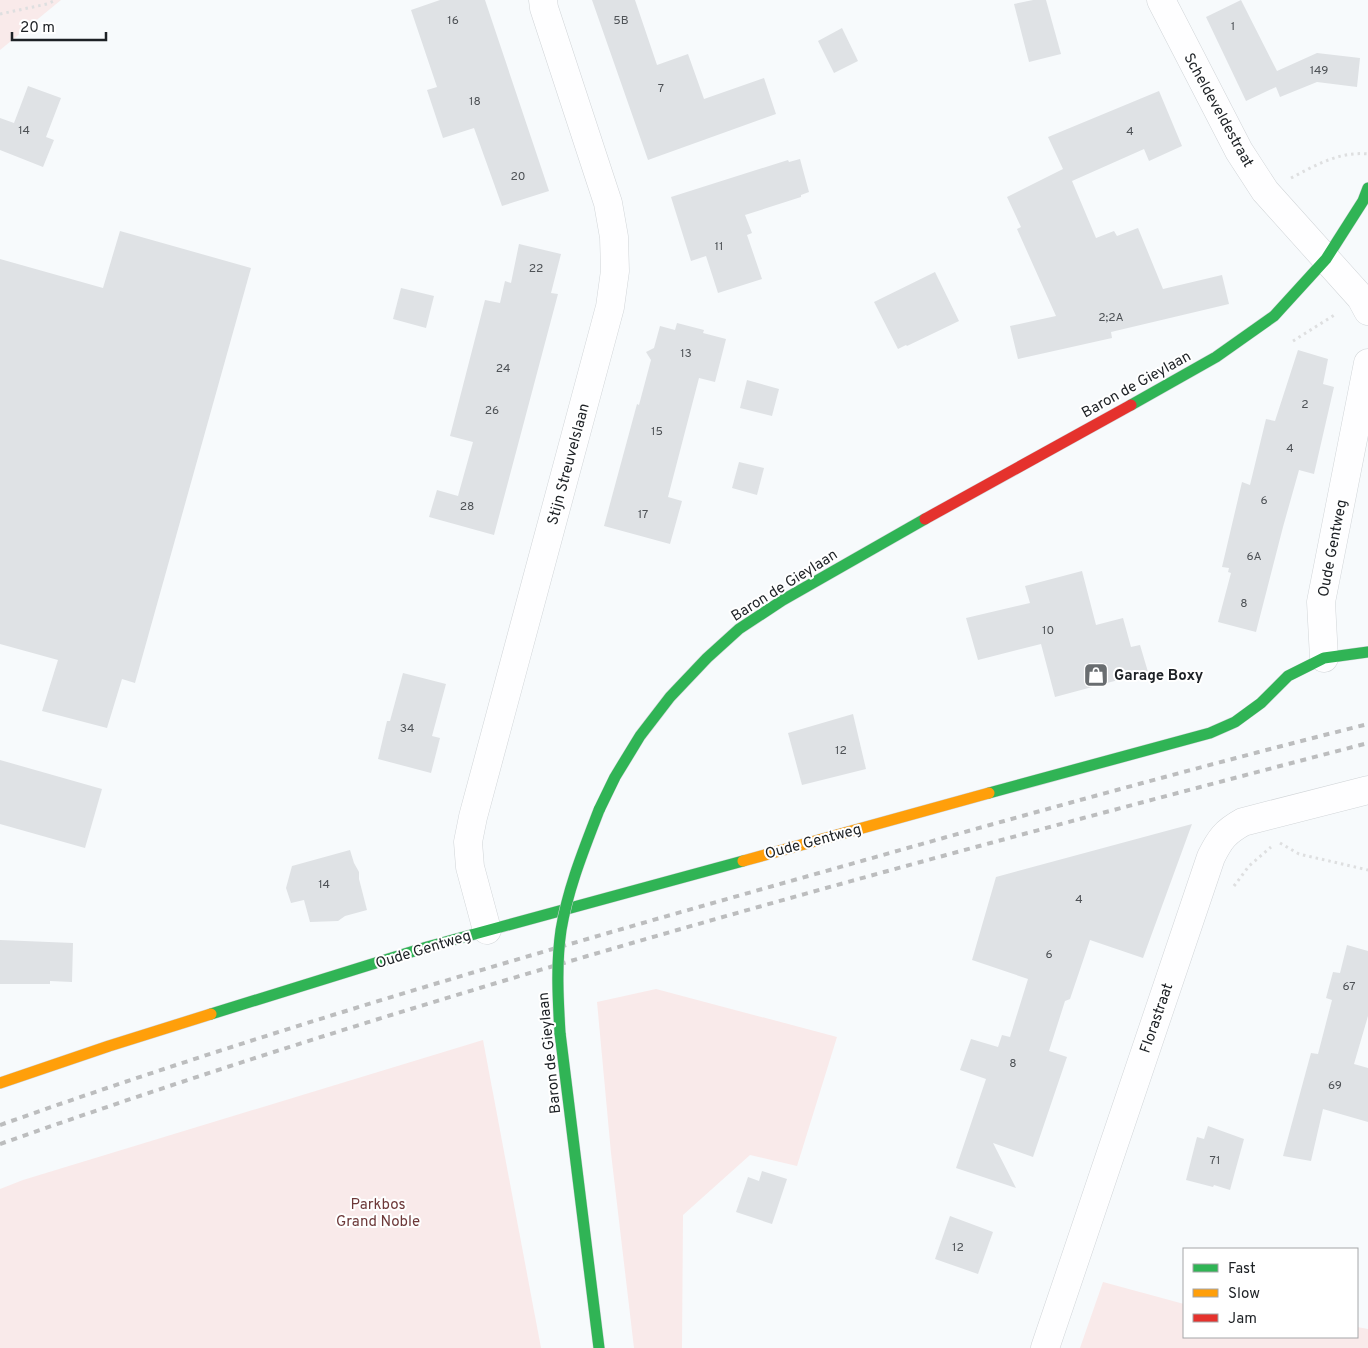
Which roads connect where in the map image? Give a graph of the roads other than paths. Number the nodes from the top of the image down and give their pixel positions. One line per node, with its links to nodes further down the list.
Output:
1 (543, 0): 10 (street, Stijn Streuvelslaan)
2 (1161, 0): 4 (street, Scheldeveldestraat)
3 (1368, 188): 4 (street, Baron de Gieylaan)
4 (1326, 259): 5 (street); 12 (street, Baron de Gieylaan, bridge)
5 (1365, 305)
6 (1368, 363): 8 (street, Oude Gentweg)
7 (1368, 652): 8 (street)
8 (1324, 658): 10 (street, Oude Gentweg)
9 (1368, 790): 13 (street, Florastraat)
10 (487, 930): 11 (street, Oude Gentweg)
11 (0, 1083)
12 (599, 1348)
13 (1045, 1348)

